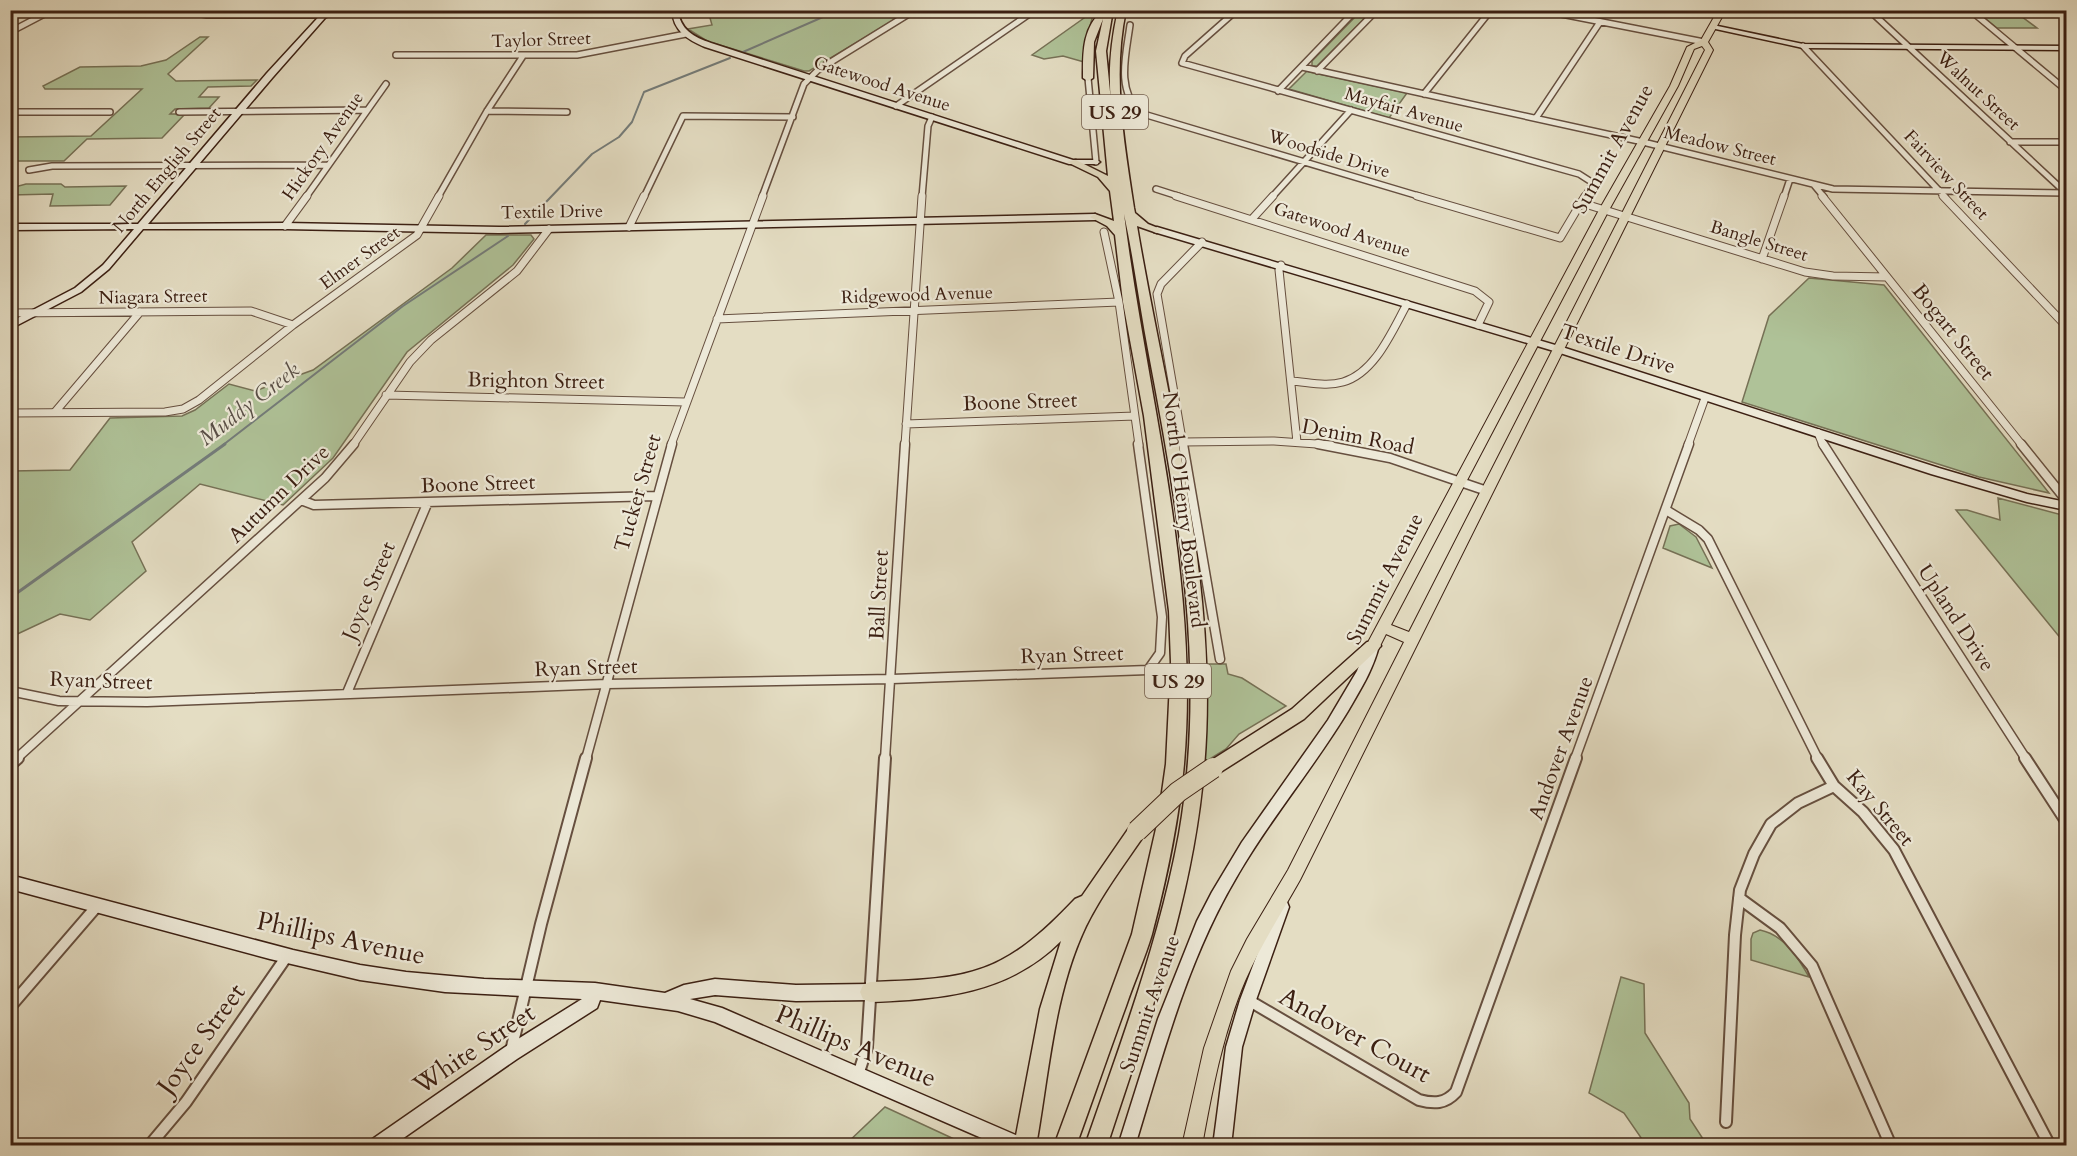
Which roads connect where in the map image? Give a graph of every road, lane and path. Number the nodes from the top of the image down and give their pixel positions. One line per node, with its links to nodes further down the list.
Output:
1 (52, 10): 20 (street)
2 (182, 10): 16 (street)
3 (675, 10): 21 (street)
4 (915, 10): 31 (street)
5 (1035, 10): 37 (street)
6 (1108, 10): 32 (highway); 53 (highway, North O'Henry Boulevard / US 29)
7 (1122, 10): 65 (highway, North O'Henry Boulevard / US 29)
8 (1237, 10): 35 (street, Mayfair Avenue)
9 (1356, 10): 29 (street)
10 (1377, 10): 30 (street)
11 (1491, 10): 36 (street)
12 (1541, 10): 17 (street)
13 (1722, 10): 19 (main road, Summit Avenue)
14 (1869, 10): 24 (street, Walnut Street)
15 (1970, 10): 25 (street)
16 (327, 13): 44 (street, North English Street)
17 (1600, 22): 22 (street); 48 (street)
18 (1130, 25): 56 (street, Woodside Drive)
19 (1713, 27): 22 (main road, Summit Avenue); 23 (street)
20 (10, 32)
21 (686, 34): 28 (street, Taylor Street); 31 (street, Gatewood Avenue)
22 (1704, 42): 49 (main road, Summit Avenue); 52 (main road, Summit Avenue)
23 (1803, 46): 24 (street); 63 (street, Fairview Street)
24 (1907, 47): 25 (street); 50 (street, Walnut Street)
25 (2015, 47): 26 (street); 34 (street)
26 (2067, 48)
27 (396, 55): 28 (street, Taylor Street)
28 (523, 56): 41 (street, Elmer Street)
29 (1302, 67): 30 (street, Meadow Street); 35 (street)
30 (1317, 71): 36 (street, Meadow Street)
31 (808, 78): 37 (street, Gatewood Avenue); 46 (street, Tucker Street)
32 (1088, 78): 55 (street)
33 (386, 84): 38 (street, Hickory Avenue)
34 (2067, 90)
35 (1278, 91): 39 (street, Mayfair Avenue)
36 (1424, 94): 48 (street, Meadow Street)
37 (896, 106): 47 (street, Gatewood Avenue)
38 (367, 110): 44 (street); 57 (street, Hickory Avenue)
39 (1351, 110): 56 (street); 66 (street, Mayfair Avenue)
40 (110, 111): 42 (street)
41 (487, 111): 45 (street); 76 (street, Elmer Street)
42 (10, 112)
43 (179, 112): 44 (street)
44 (239, 112): 58 (street, North English Street)
45 (567, 112)
46 (793, 117): 72 (street, Tucker Street); 77 (street)
47 (932, 117): 54 (street, Gatewood Avenue); 71 (street, Ball Street)
48 (1536, 118): 49 (street, Meadow Street)
49 (1643, 142): 52 (street, Meadow Street); 67 (main road, Summit Avenue)
50 (2010, 142): 51 (street); 64 (street, Walnut Street)
51 (2067, 142)
52 (1660, 146): 60 (street, Meadow Street); 69 (main road, Summit Avenue)
53 (1110, 147): 55 (highway); 65 (highway, North O'Henry Boulevard / US 29)
54 (1071, 162): 55 (street, Gatewood Avenue); 65 (highway)
55 (1096, 162)
56 (1304, 162): 66 (street, Woodside Drive); 70 (street)
57 (328, 165): 58 (street); 74 (street, Hickory Avenue)
58 (194, 166): 59 (street); 73 (street, North English Street)
59 (29, 170)
60 (1790, 179): 61 (street, Meadow Street); 82 (street)
61 (1814, 185): 63 (street, Meadow Street); 84 (street, Bogart Street)
62 (1156, 189): 70 (street, Gatewood Avenue)
63 (1941, 192): 64 (street, Meadow Street); 95 (street, Fairview Street)
64 (2066, 193)
65 (1121, 203): 68 (highway); 79 (highway); 80 (highway, North O'Henry Boulevard / US 29)
66 (1582, 203): 67 (street, Bangle Street)
67 (1604, 210): 69 (street, Bangle Street); 96 (main road, Summit Avenue)
68 (1095, 217): 71 (street, Textile Drive); 80 (highway)
69 (1624, 217): 82 (street, Bangle Street); 97 (main road, Summit Avenue)
70 (1253, 218): 93 (street, Gatewood Avenue)
71 (919, 220): 72 (street, Textile Drive); 87 (street, Ball Street)
72 (753, 224): 77 (street, Textile Drive); 91 (street, Tucker Street)
73 (142, 226): 74 (street, Textile Drive); 75 (street, Textile Drive); 90 (street, North English Street)
74 (285, 226): 76 (street, Textile Drive)
75 (10, 227)
76 (422, 228): 78 (street, Textile Drive); 92 (street, Elmer Street)
77 (629, 228): 78 (street, Textile Drive)
78 (549, 229): 99 (street, Autumn Drive)
79 (1157, 230): 80 (highway); 81 (street, Textile Drive)
80 (1120, 236): 85 (street); 148 (highway, North O'Henry Boulevard / US 29); 149 (highway, North O'Henry Boulevard / US 29)
81 (1202, 242): 83 (street, Textile Drive); 107 (street)
82 (1762, 259): 84 (street, Bangle Street)
83 (1281, 265): 86 (street, Textile Drive); 98 (street)
84 (1887, 277): 113 (street, Bogart Street)
85 (1119, 302): 87 (street, Ridgewood Avenue); 104 (street)
86 (1407, 304): 93 (street, Textile Drive); 98 (street)
87 (913, 310): 91 (street, Ridgewood Avenue); 105 (street, Ball Street)
88 (140, 312): 90 (street, Niagara Street); 92 (street, Niagara Street); 102 (street)
89 (10, 313): 90 (street, Niagara Street)
90 (35, 313): 94 (street, North English Street)
91 (717, 319): 101 (street, Tucker Street)
92 (293, 325): 102 (street, Elmer Street)
93 (1478, 325): 96 (street, Textile Drive)
94 (10, 326)
95 (2067, 326)
96 (1535, 342): 97 (street, Textile Drive); 109 (main road, Summit Avenue)
97 (1558, 349): 100 (street, Textile Drive); 110 (main road, Summit Avenue)
98 (1291, 381): 108 (street)
99 (386, 395): 101 (street, Brighton Street); 112 (street, Autumn Drive)
100 (1705, 398): 106 (street, Textile Drive); 116 (street, Andover Avenue)
101 (685, 402): 111 (street, Tucker Street)
102 (55, 412): 103 (street)
103 (10, 413)
104 (1135, 416): 105 (street, Boone Street); 121 (street, Ryan Street)
105 (906, 424): 121 (street, Ball Street)
106 (1818, 433): 115 (street, Textile Drive); 128 (street, Upland Drive)
107 (1183, 442): 108 (street, Denim Road); 120 (street)
108 (1297, 442): 109 (street, Denim Road)
109 (1462, 482): 110 (street, Denim Road); 117 (main road, Summit Avenue)
110 (1487, 491): 118 (main road, Summit Avenue)
111 (656, 496): 114 (street, Boone Street); 122 (street, Tucker Street)
112 (301, 500): 114 (street, Boone Street); 125 (street, Autumn Drive)
113 (2067, 500)
114 (427, 504): 124 (street, Joyce Street)
115 (2067, 506)
116 (1666, 510): 127 (street, Kay Street); 143 (street, Andover Avenue)
117 (1383, 627): 118 (main road); 119 (main road, Summit Avenue)
118 (1412, 639): 129 (main road, Summit Avenue)
119 (1373, 646): 131 (highway, bridge); 150 (street, Summit Avenue)
120 (1220, 659)
121 (892, 679): 122 (street, Ryan Street); 137 (street, Ball Street)
122 (607, 684): 124 (street, Ryan Street); 135 (street, Tucker Street)
123 (10, 691): 125 (street, Ryan Street)
124 (346, 693): 125 (street, Ryan Street)
125 (80, 702): 126 (street, Autumn Drive)
126 (10, 765)
127 (1834, 786): 132 (street); 154 (street, Kay Street)
128 (2067, 821)
129 (1294, 875): 139 (street, Summit Avenue); 151 (main road, Summit Avenue)
130 (10, 882): 133 (street, Phillips Avenue)
131 (1095, 892): 137 (highway); 147 (highway)
132 (1739, 898): 144 (street); 153 (street)
133 (97, 906): 134 (street, Phillips Avenue); 140 (street)
134 (288, 956): 135 (street, Phillips Avenue); 145 (street, Joyce Street)
135 (526, 989): 136 (street, Phillips Avenue); 141 (street, Tucker Street)
136 (595, 991): 138 (street, Phillips Avenue); 141 (street, White Street)
137 (870, 992): 138 (street, Phillips Avenue); 142 (street, Ball Street)
138 (669, 999): 142 (street, Phillips Avenue)
139 (1248, 1000): 143 (street, Andover Court); 152 (street, Summit Avenue)
140 (10, 1007)
141 (511, 1053): 146 (street, White Street)
142 (858, 1075): 147 (street, Phillips Avenue)
143 (1442, 1104)
144 (1726, 1122)
145 (149, 1146)
146 (377, 1146)
147 (1023, 1146)
148 (1065, 1146)
149 (1096, 1146)
150 (1126, 1146)
151 (1192, 1146)
152 (1222, 1146)
153 (1891, 1146)
154 (2050, 1146)

